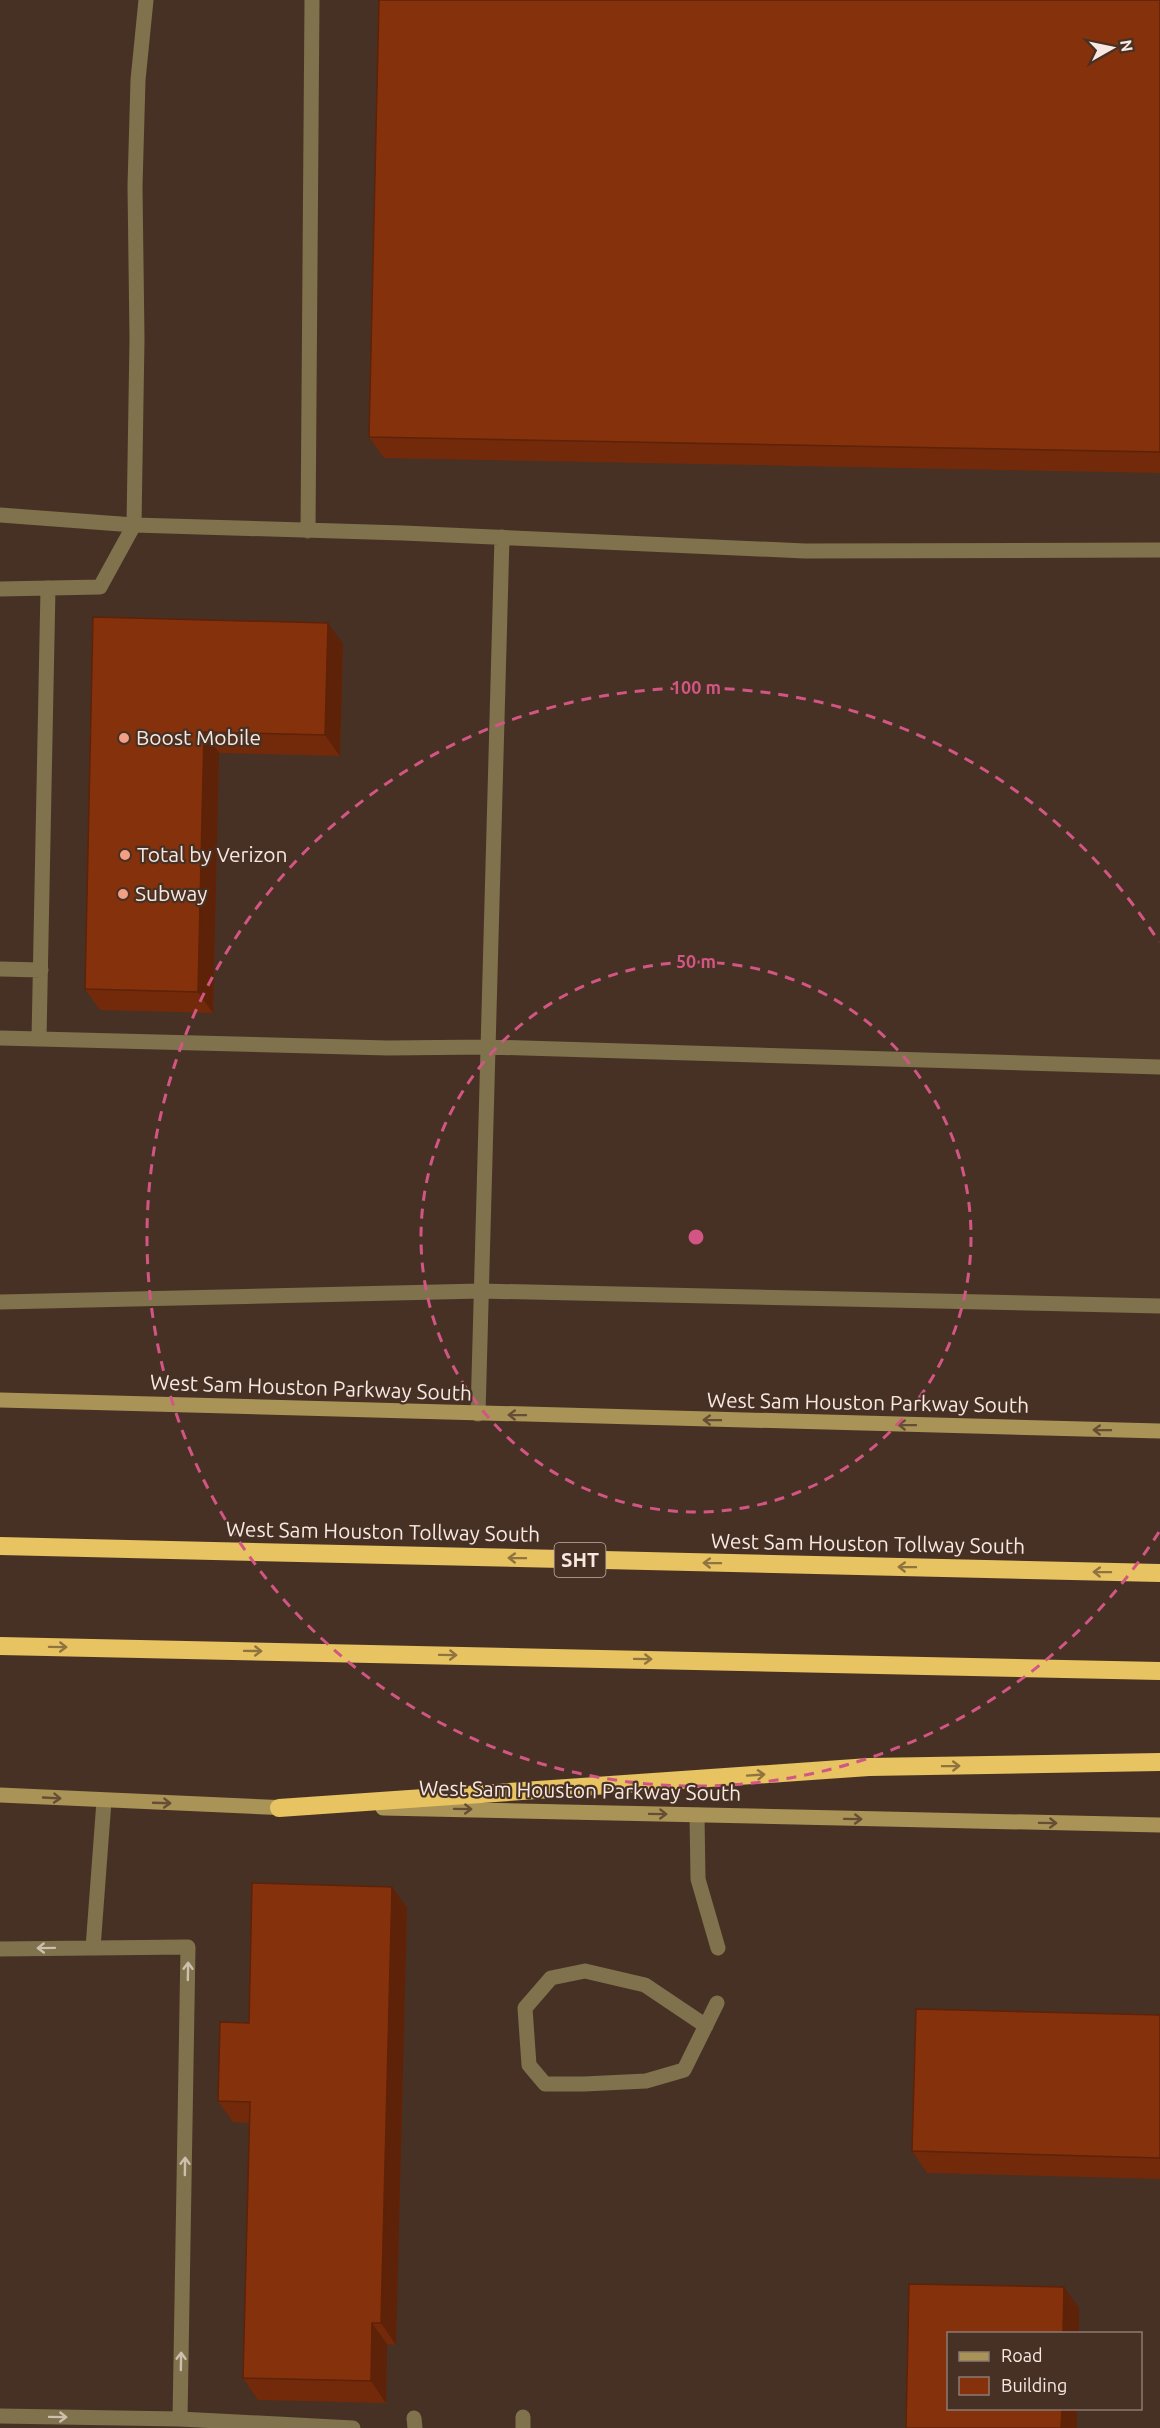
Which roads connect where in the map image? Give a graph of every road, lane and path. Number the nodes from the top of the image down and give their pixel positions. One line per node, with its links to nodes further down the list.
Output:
1 (146, 0): 4 (lane)
2 (312, 0): 5 (lane)
3 (0, 515): 4 (lane)
4 (134, 525): 5 (lane); 8 (lane)
5 (308, 531): 6 (lane)
6 (502, 537): 7 (lane); 14 (lane)
7 (1160, 550)
8 (48, 588): 9 (lane); 11 (lane)
9 (0, 589)
10 (0, 969): 11 (lane)
11 (41, 970): 13 (lane)
12 (0, 1038): 13 (lane)
13 (39, 1039): 14 (lane)
14 (488, 1047): 15 (lane); 16 (lane)
15 (1160, 1067)
16 (481, 1291): 17 (lane); 18 (lane); 20 (lane)
17 (0, 1302)
18 (1160, 1306)
19 (0, 1400): 20 (main road, West Sam Houston Parkway South)
20 (478, 1414): 21 (main road, West Sam Houston Parkway South, one-way to 20)
21 (1160, 1431)
22 (0, 1546): 23 (highway, West Sam Houston Tollway South / SHT, one-way to 22)
23 (1160, 1574)
24 (0, 1646): 25 (highway, one-way to 25)
25 (1160, 1671)
26 (1160, 1762): 29 (highway, one-way to 26)
27 (0, 1795): 28 (main road, West Sam Houston Parkway South, one-way to 28)
28 (104, 1801): 29 (main road, West Sam Houston Parkway South, one-way to 29); 32 (lane)
29 (279, 1808): 30 (main road, West Sam Houston Parkway South, one-way to 30)
30 (697, 1815): 31 (main road, West Sam Houston Parkway South, one-way to 31); 33 (lane)
31 (1160, 1825)
32 (93, 1947): 34 (lane, one-way to 34); 38 (lane, one-way to 32)
33 (718, 1948)
34 (0, 1949)
35 (717, 2002): 36 (lane)
36 (706, 2026): 36 (lane)
37 (0, 2416): 38 (lane, one-way to 38)
38 (180, 2419): 39 (lane)
39 (353, 2428)

